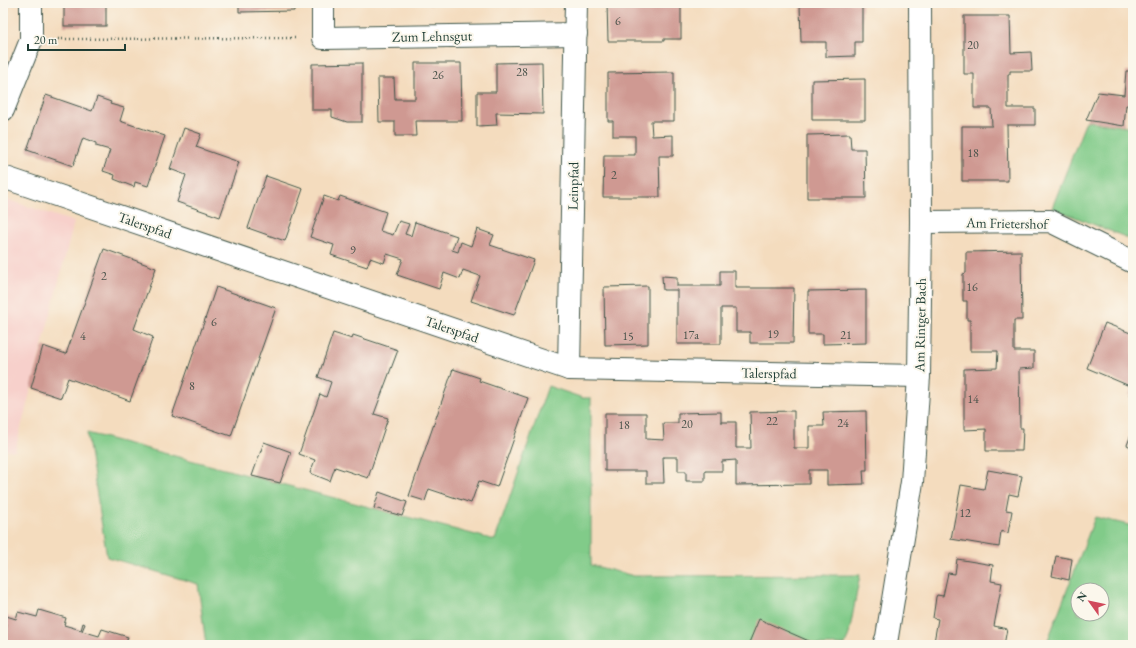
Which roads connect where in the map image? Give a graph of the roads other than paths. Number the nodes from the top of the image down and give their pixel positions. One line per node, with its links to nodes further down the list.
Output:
1 (31, 3): 6 (street)
2 (323, 3): 5 (street, Zum Lehnsgut)
3 (576, 3): 5 (street, Leinpfad)
4 (920, 3): 8 (street, Am Rintger Bach)
5 (576, 34): 10 (street, Leinpfad)
6 (3, 110)
7 (3, 177): 10 (street, Talerspfad)
8 (921, 222): 9 (street, Am Frietershof); 11 (street, Am Rintger Bach)
9 (1133, 262)
10 (569, 369): 11 (street, Talerspfad)
11 (919, 376): 12 (street, Am Rintger Bach)
12 (884, 645)

